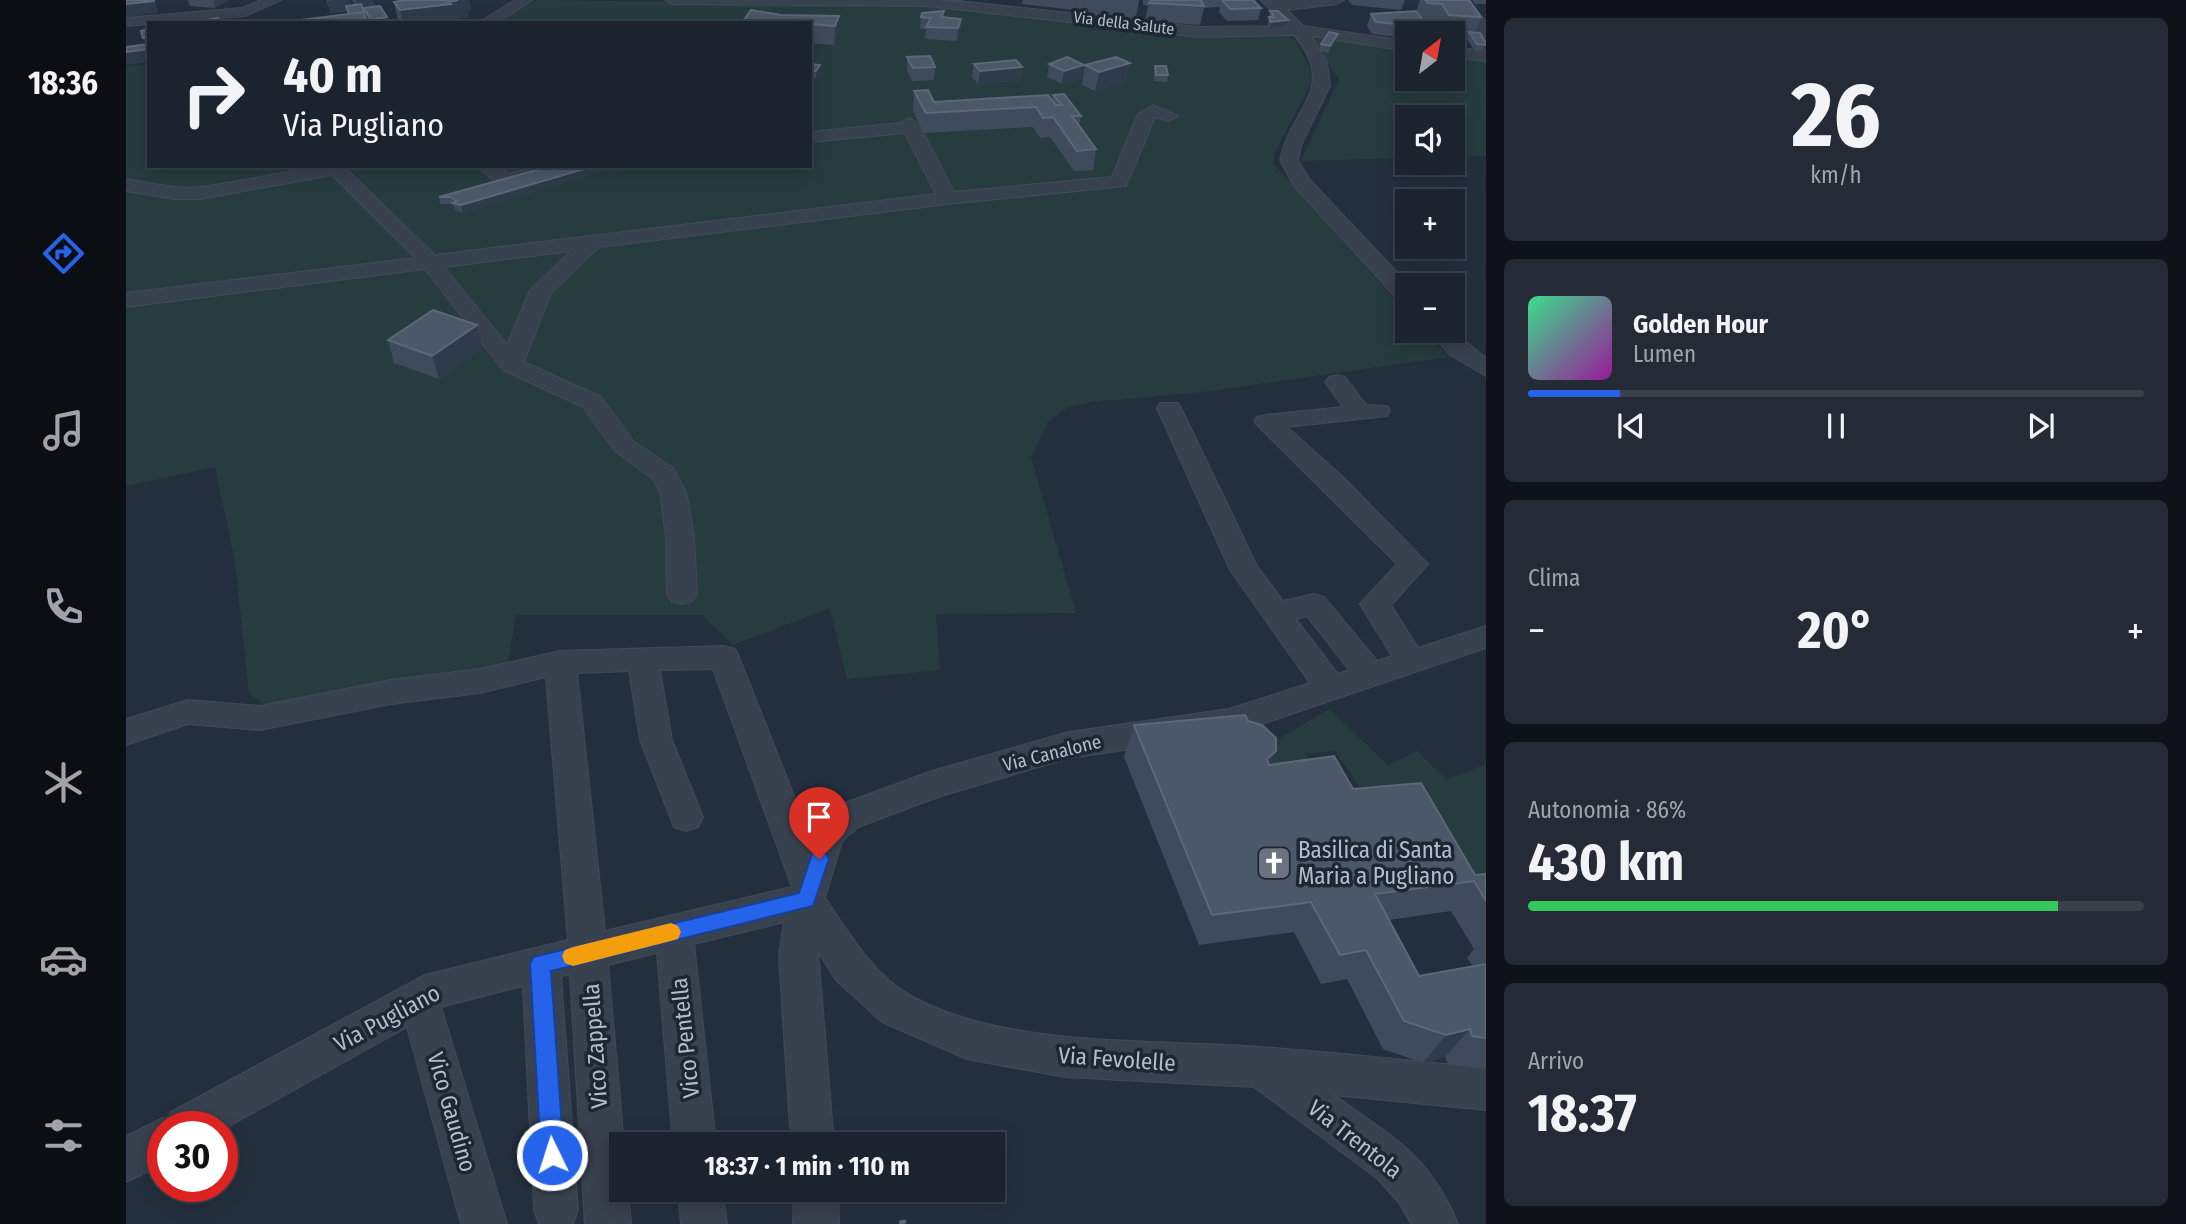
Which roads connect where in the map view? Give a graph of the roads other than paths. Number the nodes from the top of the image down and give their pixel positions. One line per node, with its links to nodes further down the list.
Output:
1 (274, 0): 11 (street)
2 (526, 0): 10 (street)
3 (672, 0): 7 (street, Via della Salute)
4 (1337, 0): 8 (street)
5 (1460, 0): 13 (street)
6 (929, 1): 7 (street, Via della Salute); 12 (street, Via della Salute)
7 (858, 2): 9 (street)
8 (1271, 3): 12 (street)
9 (864, 20)
10 (489, 21)
11 (126, 22)
12 (1300, 30): 14 (street, Via della Salute); 26 (street)
13 (1486, 33)
14 (1395, 44)
15 (1465, 54): 16 (street)
16 (1486, 57)
17 (1169, 116): 23 (street)
18 (812, 137): 23 (street)
19 (337, 168): 22 (street); 25 (street)
20 (489, 168): 21 (street)
21 (554, 168)
22 (126, 185)
23 (948, 198): 24 (street)
24 (593, 242): 25 (street); 29 (street)
25 (429, 262): 27 (street); 29 (street)
26 (1395, 283)
27 (126, 300)
28 (1451, 343): 30 (street)
29 (511, 365): 33 (street)
30 (1486, 369)
31 (1337, 382): 38 (street)
32 (1169, 408): 34 (street)
33 (682, 594)
34 (1276, 613): 39 (street); 40 (street)
35 (1486, 637): 38 (street, Via Canalone)
36 (643, 660): 37 (street); 42 (street); 43 (street, Via Fevolelle)
37 (560, 662): 41 (street); 45 (street, Vico Zappella)
38 (1411, 662): 39 (street, Via Canalone)
39 (1370, 675): 40 (street, Via Canalone)
40 (1331, 688): 43 (street, Via Canalone)
41 (126, 732)
42 (686, 817)
43 (808, 893): 44 (street, Via Pugliano); 48 (street, Via Fevolelle); 52 (street)
44 (674, 932): 45 (street, Via Pugliano); 51 (street, Vico Pentella)
45 (588, 952): 46 (street, Via Pugliano); 59 (street, Vico Zappella)
46 (541, 964): 47 (street, Via Pugliano); 57 (street)
47 (419, 999): 50 (street, Via Pugliano); 58 (street, Vico Gaudino)
48 (1260, 1067): 49 (street, Via Fevolelle); 62 (street, Via Trentola)
49 (1486, 1089)
50 (216, 1111)
51 (694, 1132)
52 (811, 1132)
53 (147, 1149): 54 (street)
54 (126, 1160)
55 (701, 1202): 60 (street)
56 (816, 1202): 61 (street)
57 (556, 1210)
58 (484, 1224)
59 (608, 1224)
60 (704, 1224)
61 (816, 1224)
62 (1434, 1224)

